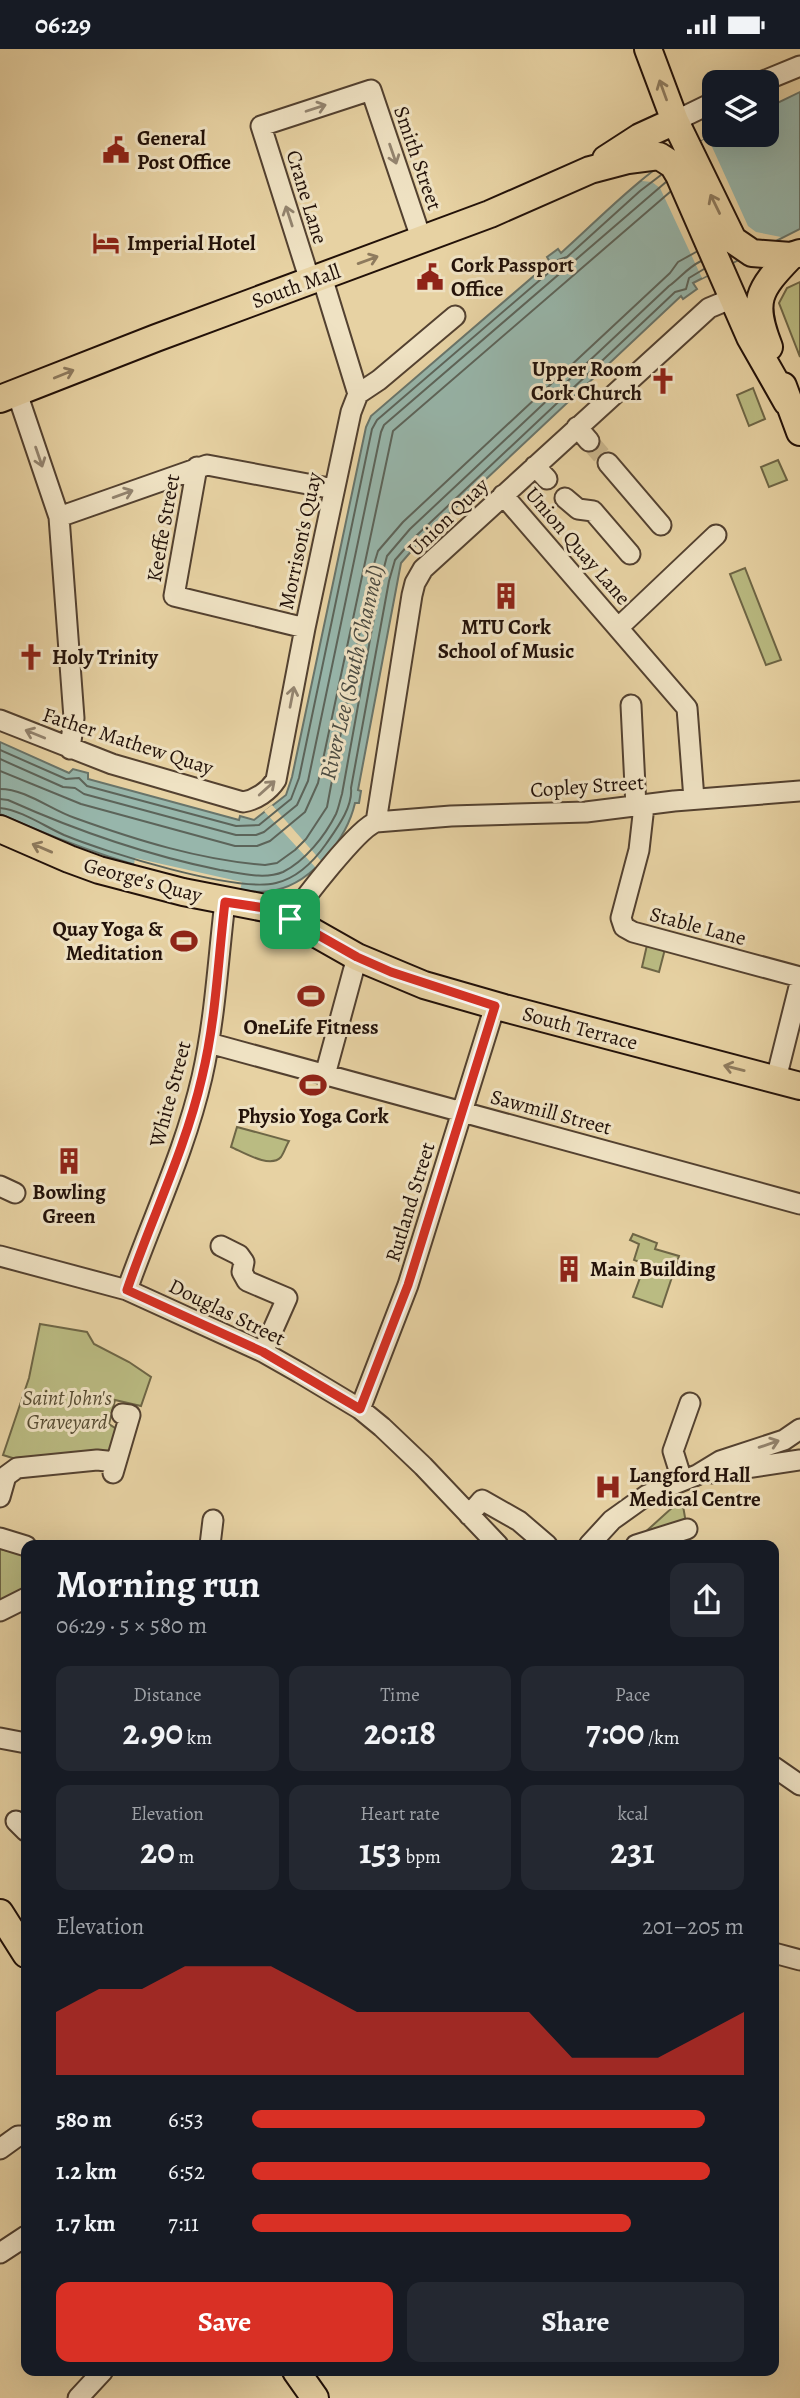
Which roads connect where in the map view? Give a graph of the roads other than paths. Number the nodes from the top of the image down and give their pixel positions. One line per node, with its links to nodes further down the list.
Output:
1 (648, 49): 6 (main road, one-way to 1)
2 (800, 66): 3 (street)
3 (779, 75)
4 (371, 90): 9 (street, Smith Street, one-way to 9); 11 (street, Crane Lane, one-way to 4)
5 (702, 108): 6 (street)
6 (675, 121): 7 (main road); 8 (main road, South Mall)
7 (678, 153): 8 (main road, South Mall); 10 (main road, one-way to 7); 12 (main road)
8 (590, 170): 9 (main road, South Mall)
9 (422, 241): 11 (main road, South Mall, one-way to 9)
10 (795, 255): 16 (main road)
11 (316, 279): 14 (street, Crane Lane); 15 (main road, South Mall, one-way to 11)
12 (733, 297): 16 (main road); 21 (street, Union Quay)
13 (455, 316): 14 (street)
14 (358, 394): 20 (street, Morrison's Quay)
15 (8, 396): 23 (street, one-way to 23)
16 (787, 402): 17 (main road)
17 (800, 432)
18 (608, 463): 24 (street)
19 (197, 467): 20 (street); 23 (street, one-way to 19); 27 (street, Keeffe Street)
20 (334, 489): 27 (street, Morrison's Quay)
21 (503, 495): 28 (street, Union Quay Lane); 36 (street, Union Quay)
22 (565, 498): 26 (street)
23 (59, 517): 31 (street)
24 (662, 525)
25 (716, 535): 28 (street, Union Quay Lane)
26 (630, 554)
27 (305, 628): 34 (street, Morrison's Quay, one-way to 27)
28 (618, 628): 33 (street, Union Quay Lane)
29 (631, 705): 35 (street)
30 (0, 720): 31 (street, Father Mathew Quay, one-way to 30)
31 (69, 749): 34 (street, Father Mathew Quay)
32 (798, 792): 33 (street, Copley Street)
33 (694, 799): 35 (street, Copley Street)
34 (243, 802)
35 (640, 807): 36 (street, Copley Street); 41 (street, Stable Lane)
36 (376, 823): 39 (street)
37 (0, 829): 38 (main road, George's Quay, one-way to 37)
38 (225, 902): 39 (main road, George's Quay); 44 (street, White Street)
39 (290, 919): 40 (main road, South Terrace)
40 (355, 966): 43 (main road, South Terrace); 45 (street)
41 (800, 977)
42 (800, 983): 46 (street)
43 (495, 1006): 46 (main road, South Terrace, one-way to 43); 47 (street, Rutland Street)
44 (209, 1043): 45 (street, Sawmill Street); 51 (street, White Street)
45 (325, 1075): 47 (street, Sawmill Street)
46 (788, 1082)
47 (462, 1112): 48 (street, Sawmill Street); 54 (street, Rutland Street)
48 (800, 1204)
49 (221, 1246): 52 (street)
50 (0, 1256): 51 (street, Douglas Street)
51 (127, 1290): 52 (street, Douglas Street)
52 (263, 1352): 54 (street, Douglas Street)
53 (690, 1403): 58 (street)
54 (360, 1409): 60 (street, Douglas Street)
55 (122, 1414): 59 (street)
56 (800, 1429): 58 (street, one-way to 56)
57 (800, 1460): 58 (street)
58 (690, 1478): 67 (street)
59 (0, 1497)
60 (469, 1515): 65 (street, Douglas Street); 66 (street)
61 (213, 1520): 64 (street)
62 (687, 1529): 68 (street)
63 (0, 1538): 69 (street)
64 (211, 1540)
65 (493, 1540)
66 (541, 1540)
67 (595, 1540)
68 (652, 1540)
69 (21, 1544)
70 (21, 1600): 71 (street)
71 (0, 1611)
72 (0, 1738): 73 (street)
73 (21, 1742)
74 (779, 1770): 75 (street)
75 (800, 1784)
76 (0, 1913): 77 (main road)
77 (21, 1946)
78 (779, 1954): 79 (street)
79 (800, 1960)
80 (21, 2136): 81 (street)
81 (0, 2149)
82 (21, 2239): 83 (street)
83 (0, 2253)
84 (99, 2376): 86 (street)
85 (300, 2376): 87 (main road)
86 (82, 2397)
87 (315, 2398)

